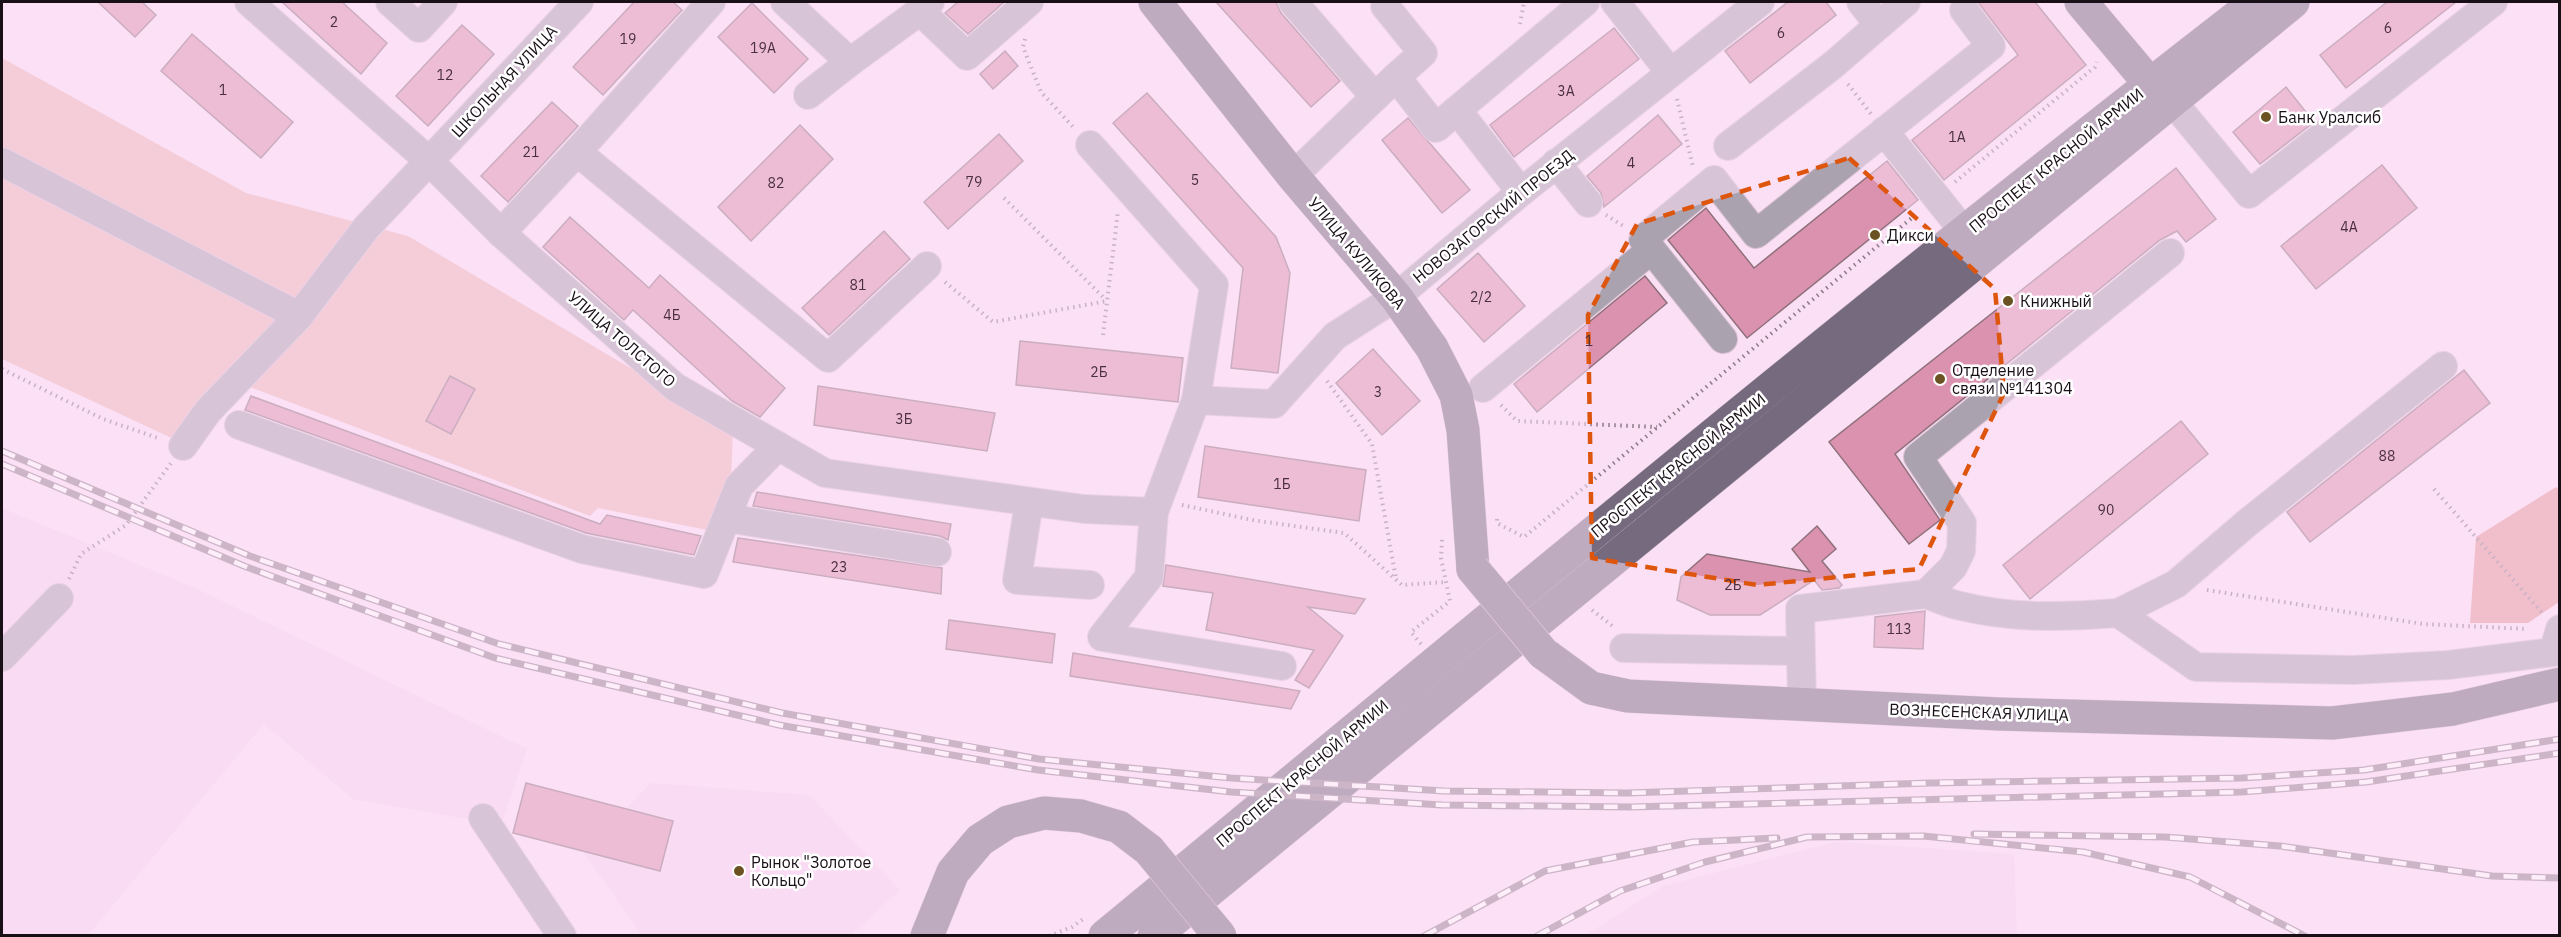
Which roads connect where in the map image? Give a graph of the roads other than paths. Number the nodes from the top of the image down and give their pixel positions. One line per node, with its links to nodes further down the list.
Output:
1 (249, 2): 34 (street, УЛИЦА ТОЛСТОГО)
2 (390, 2): 3 (street)
3 (443, 2)
4 (579, 2): 34 (street, ШКОЛЬНАЯ УЛИЦА)
5 (711, 2): 33 (street)
6 (785, 2): 23 (street)
7 (1029, 2): 19 (street)
8 (1155, 2): 37 (main road, УЛИЦА КУЛИКОВА)
9 (1293, 2): 28 (street)
10 (1585, 2): 29 (street)
11 (1615, 2): 24 (street)
12 (1760, 2): 24 (street, НОВОЗАГОРСКИЙ ПРОЕЗД)
13 (1861, 2): 22 (street)
14 (1906, 2): 22 (street)
15 (2081, 2): 26 (main road)
16 (2256, 2): 26 (main road, ПРОСПЕКТ КРАСНОЙ АРМИИ)
17 (2293, 2): 26 (main road, ПРОСПЕКТ КРАСНОЙ АРМИИ)
18 (2493, 2): 26 (street)
19 (925, 6): 23 (street)
20 (1385, 6): 25 (street)
21 (1964, 10): 30 (street)
22 (1879, 25): 32 (street)
23 (850, 62): 27 (street)
24 (1670, 72): 36 (street, НОВОЗАГОРСКИЙ ПРОЕЗД)
25 (1396, 77): 28 (street); 29 (street)
26 (2161, 93): 41 (main road, ПРОСПЕКТ КРАСНОЙ АРМИИ); 74 (main road, ПРОСПЕКТ КРАСНОЙ АРМИИ)
27 (808, 95)
28 (1375, 97): 37 (street)
29 (1457, 110): 38 (street)
30 (1884, 131): 41 (street); 42 (street)
31 (1090, 145): 50 (street)
32 (1728, 147)
33 (577, 152): 40 (street); 44 (street)
34 (429, 160): 40 (street, УЛИЦА ТОЛСТОГО); 46 (street, ШКОЛЬНАЯ УЛИЦА)
35 (2, 162): 46 (street)
36 (1556, 164): 38 (street, НОВОЗАГОРСКИЙ ПРОЕЗД); 39 (street)
37 (1293, 176): 45 (main road, УЛИЦА КУЛИКОВА)
38 (1521, 192): 45 (street, НОВОЗАГОРСКИЙ ПРОЕЗД)
39 (1588, 203)
40 (501, 233): 53 (street, УЛИЦА ТОЛСТОГО)
41 (1965, 233): 73 (main road, ПРОСПЕКТ КРАСНОЙ АРМИИ)
42 (1647, 245): 47 (street); 49 (street)
43 (2170, 253): 60 (street)
44 (927, 266)
45 (1395, 297): 50 (street, НОВОЗАГОРСКИЙ ПРОЕЗД); 58 (main road, УЛИЦА КУЛИКОВА)
46 (299, 316): 52 (street, ШКОЛЬНАЯ УЛИЦА)
47 (1723, 339)
48 (2443, 366): 62 (street)
49 (1483, 388)
50 (1196, 400): 55 (street)
51 (239, 425): 56 (street)
52 (183, 446)
53 (778, 446): 54 (street, УЛИЦА ТОЛСТОГО); 56 (street)
54 (1029, 502): 55 (street, УЛИЦА ТОЛСТОГО); 59 (street)
55 (1156, 506): 67 (street)
56 (727, 518): 57 (street)
57 (937, 552)
58 (1464, 565): 69 (main road, ВОЗНЕСЕНСКАЯ УЛИЦА, bridge)
59 (1090, 585)
60 (1926, 594): 62 (street); 65 (street)
61 (59, 598): 66 (street)
62 (2118, 613): 63 (street)
63 (2557, 647)
64 (1624, 648): 65 (street)
65 (1800, 651): 69 (street)
66 (2, 657)
67 (1282, 666)
68 (2559, 684): 69 (main road, ВОЗНЕСЕНСКАЯ УЛИЦА)
69 (1802, 704)
70 (483, 818): 71 (street)
71 (561, 936)
72 (927, 936): 75 (main road, bridge)
73 (1105, 936)
74 (1154, 936)
75 (1220, 936)

